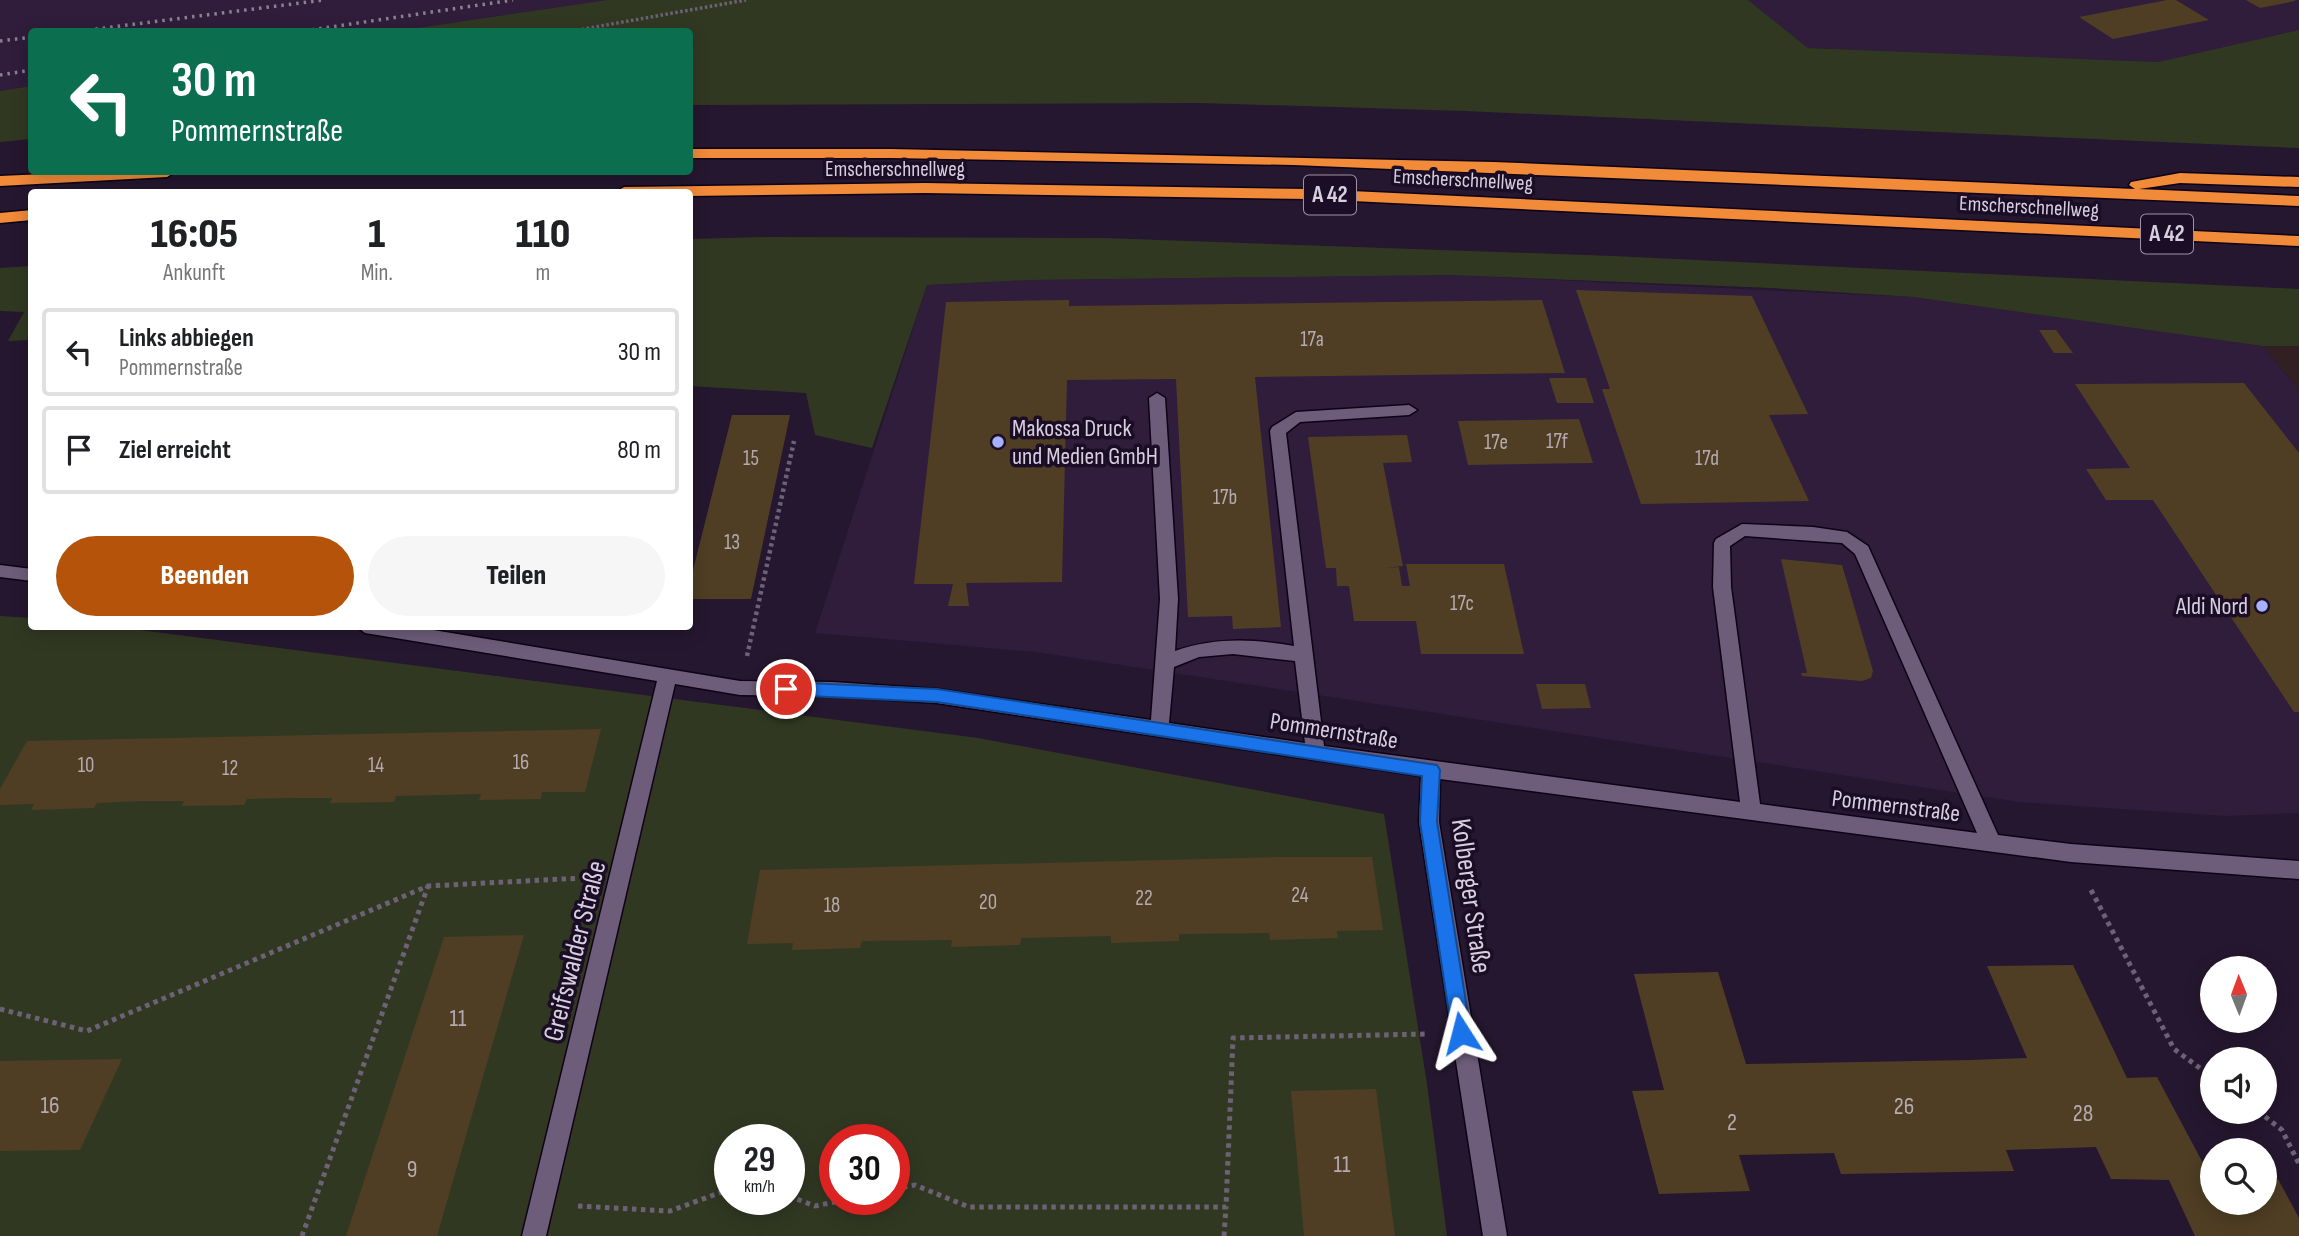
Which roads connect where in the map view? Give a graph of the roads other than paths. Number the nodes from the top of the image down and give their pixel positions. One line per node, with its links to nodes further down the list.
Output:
1 (693, 154): 6 (highway, Emscherschnellweg / A 42)
2 (111, 175): 3 (highway)
3 (0, 181)
4 (2299, 182): 6 (highway)
5 (693, 191): 10 (highway, Emscherschnellweg / A 42)
6 (2098, 192): 7 (highway, Emscherschnellweg / A 42)
7 (2299, 201)
8 (28, 215): 9 (highway)
9 (0, 218)
10 (2299, 241)
11 (1157, 398): 17 (street)
12 (1409, 411): 16 (street)
13 (2, 574): 14 (street)
14 (28, 575)
15 (388, 630): 18 (street, Pommernstraße)
16 (1303, 655): 17 (street); 20 (street)
17 (1166, 663): 19 (street)
18 (667, 678): 19 (street, Pommernstraße); 25 (street, Greifswalder Straße)
19 (1159, 730): 20 (street, Pommernstraße)
20 (1315, 752): 21 (street, Pommernstraße)
21 (1431, 770): 22 (street, Pommernstraße); 26 (street, Kolberger Straße)
22 (1751, 812): 23 (street, Pommernstraße); 23 (street)
23 (1992, 843): 24 (street, Pommernstraße)
24 (2299, 870)
25 (534, 1236)
26 (1496, 1236)

